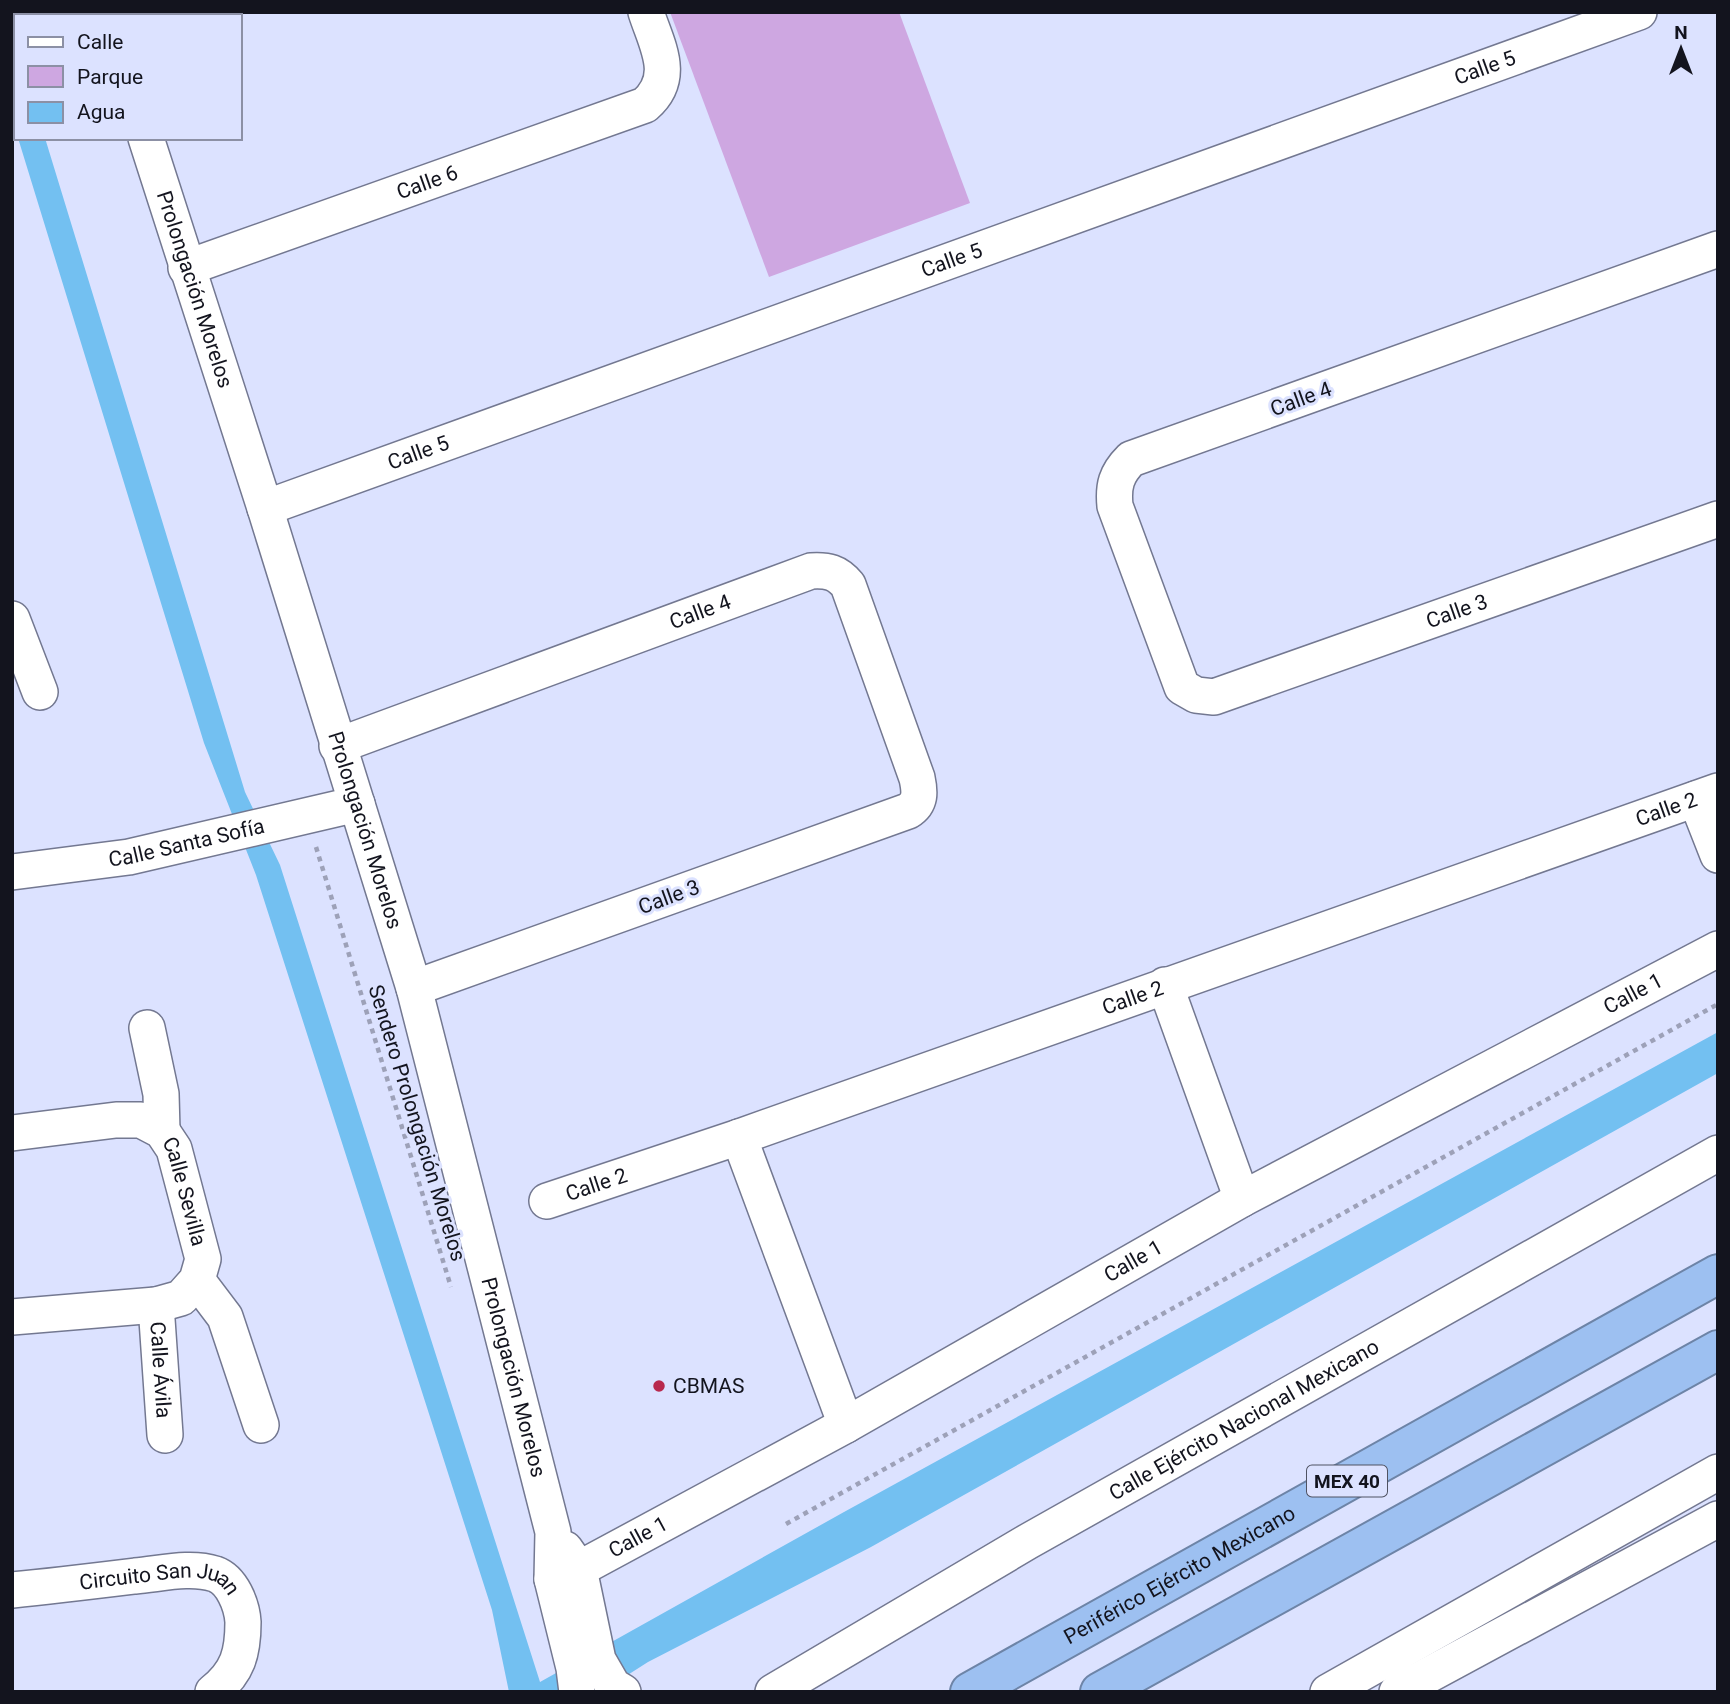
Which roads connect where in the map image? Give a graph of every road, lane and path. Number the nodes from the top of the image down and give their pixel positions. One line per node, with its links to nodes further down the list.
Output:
1 (646, 12): 5 (street, Calle 6)
2 (1639, 12): 6 (street, Calle 5)
3 (147, 140): 5 (street, Prolongación Morelos)
4 (1718, 249): 10 (street, Calle 4)
5 (186, 268): 6 (street, Prolongación Morelos)
6 (265, 508): 11 (street, Prolongación Morelos)
7 (1718, 519): 10 (street, Calle 3)
8 (12, 619): 9 (street)
9 (40, 692)
10 (1196, 695)
11 (337, 746): 13 (street, Calle 4); 14 (street, Prolongación Morelos)
12 (1707, 795): 16 (street); 19 (street, Calle 2)
13 (919, 799): 20 (street, Calle 3)
14 (357, 804): 15 (street, Calle Santa Sofía); 20 (street, Prolongación Morelos)
15 (308, 816): 17 (street, Calle Santa Sofía); 31 (path, Sendero Prolongación Morelos)
16 (1718, 855)
17 (12, 872)
18 (1718, 949): 27 (street, Calle 1)
19 (1165, 985): 25 (street, Calle 2); 27 (street)
20 (414, 988): 41 (street, Prolongación Morelos)
21 (1718, 1004): 40 (path)
22 (147, 1028): 23 (street)
23 (162, 1132): 24 (street, Calle Sevilla); 30 (street, Calle Sevilla)
24 (12, 1133)
25 (739, 1137): 28 (street, Calle 2); 36 (street)
26 (1718, 1153): 50 (street, Calle Ejército Nacional Mexicano)
27 (1242, 1199): 36 (street, Calle 1)
28 (547, 1201)
29 (1718, 1274): 46 (highway, Periférico Ejército Mexicano / MEX 40)
30 (197, 1280): 32 (street); 35 (street)
31 (455, 1299)
32 (156, 1305): 33 (street); 37 (street, Calle Ávila)
33 (12, 1317)
34 (1718, 1350): 51 (highway)
35 (261, 1425)
36 (846, 1425): 41 (street, Calle 1)
37 (165, 1435)
38 (1718, 1472): 44 (street)
39 (1718, 1519): 47 (street)
40 (786, 1524)
41 (565, 1574): 43 (street, Prolongación Morelos)
42 (12, 1590): 48 (street, Circuito San Juan)
43 (578, 1632): 45 (street, Prolongación Morelos); 49 (street, Prolongación Morelos)
44 (1390, 1656): 47 (street); 52 (street)
45 (618, 1689)
46 (973, 1690)
47 (1403, 1690)
48 (212, 1692)
49 (577, 1692)
50 (774, 1692)
51 (1100, 1692)
52 (1328, 1692)

